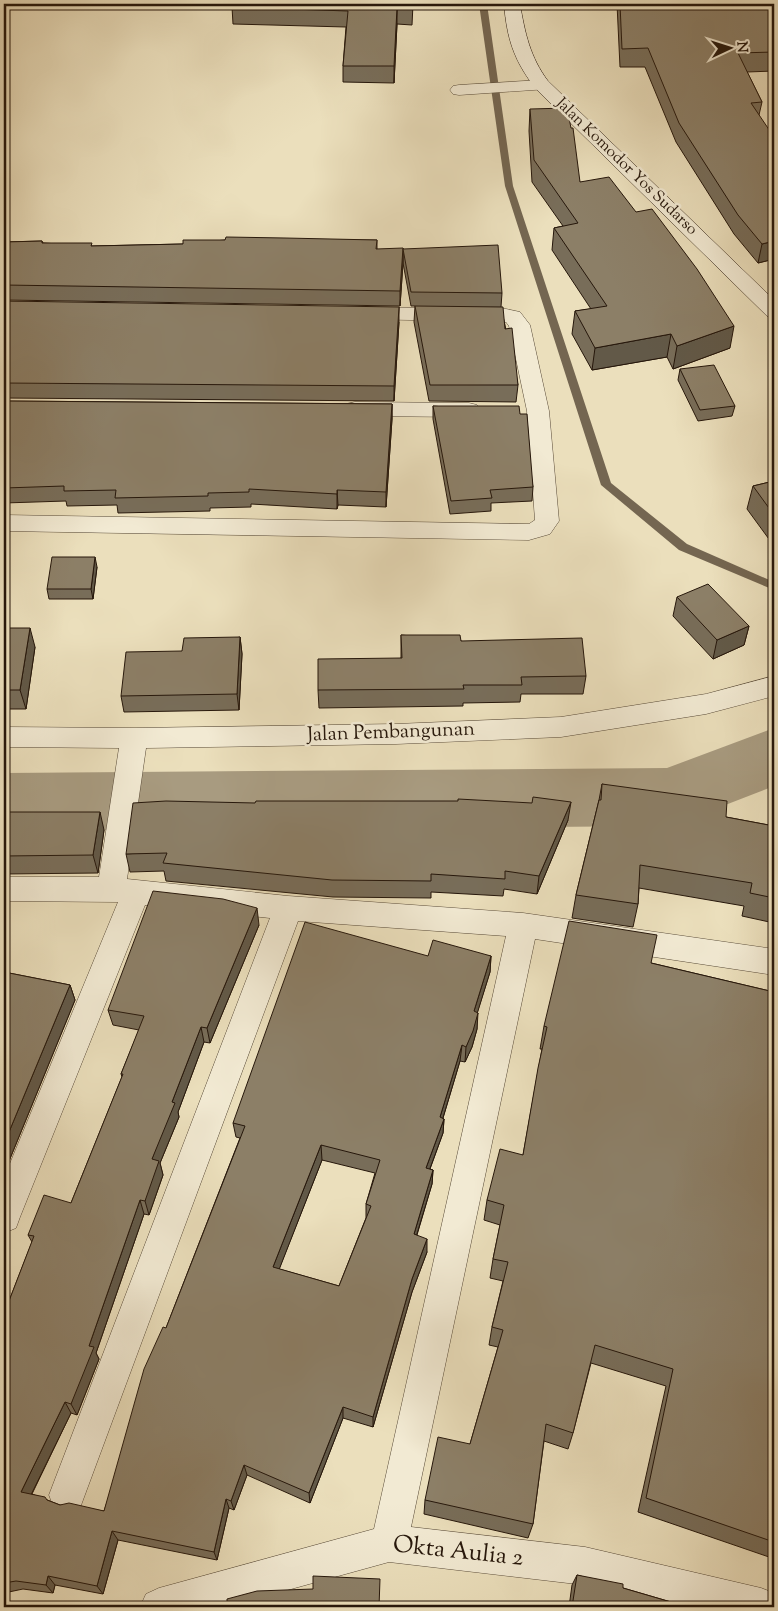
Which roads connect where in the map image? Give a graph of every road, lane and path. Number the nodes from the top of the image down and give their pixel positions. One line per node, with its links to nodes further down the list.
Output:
1 (512, 4): 2 (street, Jalan Komodor Yos Sudarso)
2 (542, 85): 3 (street); 4 (street, Jalan Komodor Yos Sudarso)
3 (458, 90)
4 (774, 311)
5 (339, 313): 8 (street)
6 (330, 409): 7 (street)
7 (489, 410)
8 (4, 523)
9 (774, 686): 11 (street, Jalan Pembangunan)
10 (4, 737): 11 (street, Jalan Pembangunan)
11 (134, 738): 13 (street)
12 (4, 889): 13 (street)
13 (124, 891): 14 (street); 17 (street)
14 (288, 908): 15 (street); 18 (street)
15 (523, 925): 16 (street); 19 (street)
16 (774, 962)
17 (4, 1217)
18 (67, 1495)
19 (388, 1543): 20 (street, Okta Aulia 2); 21 (street, Okta Aulia 2)
20 (159, 1607)
21 (761, 1607)

